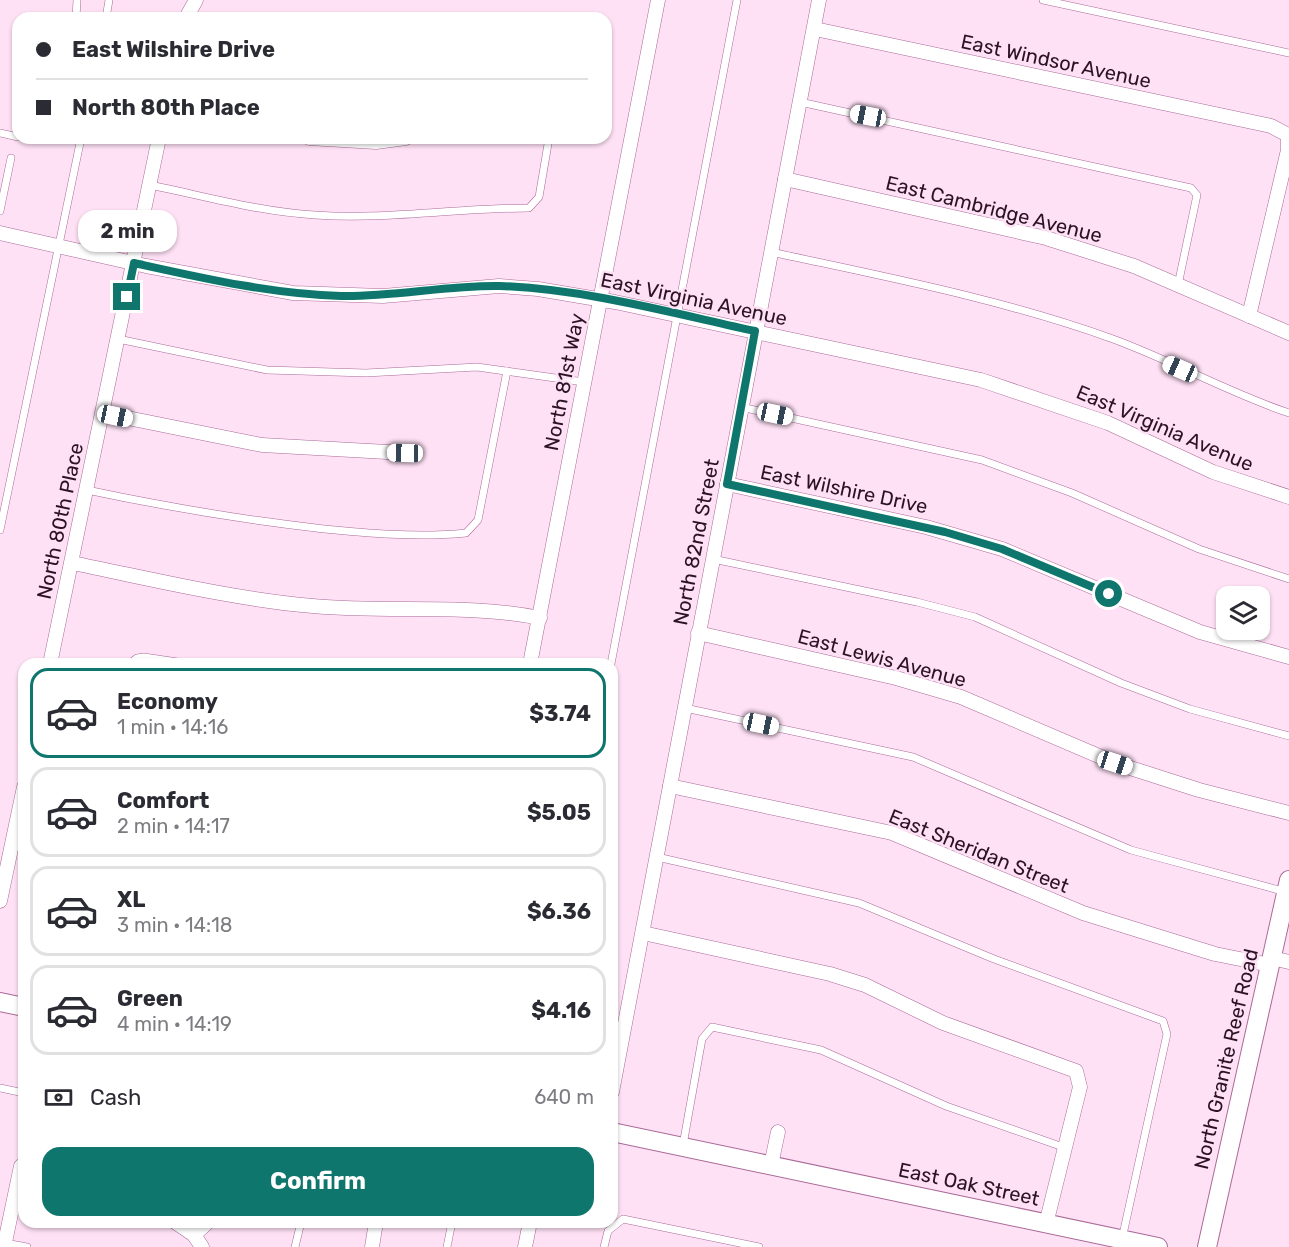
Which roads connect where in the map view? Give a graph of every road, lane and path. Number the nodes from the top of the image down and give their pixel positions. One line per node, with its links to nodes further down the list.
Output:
1 (737, 0): 23 (lane)
2 (819, 0): 5 (street, North 82nd Street)
3 (1043, 0): 6 (lane)
4 (653, 1): 22 (street, North 81st Way)
5 (815, 29): 7 (street, North 82nd Street); 8 (street, East Windsor Avenue)
6 (1289, 53)
7 (800, 102): 14 (street, North 82nd Street); 21 (lane)
8 (1288, 135): 24 (street)
9 (80, 144): 18 (lane)
10 (158, 144): 15 (street, North 80th Place)
11 (548, 144): 15 (lane)
12 (11, 158): 13 (lane)
13 (4, 176): 16 (lane)
14 (785, 179): 19 (street, North 82nd Street); 21 (street, East Cambridge Avenue)
15 (150, 185): 20 (street, North 80th Place)
16 (0, 211)
17 (0, 233): 18 (street, East Virginia Avenue)
18 (58, 246): 20 (street, East Virginia Avenue); 37 (lane)
19 (771, 252): 25 (street, North 82nd Street); 32 (lane)
20 (134, 263): 22 (street, East Virginia Avenue); 27 (street, North 80th Place)
21 (1178, 285): 24 (street, East Cambridge Avenue)
22 (600, 299): 23 (street, East Virginia Avenue); 29 (street, North 81st Way)
23 (678, 315): 25 (street, East Virginia Avenue); 48 (lane)
24 (1249, 316): 26 (street, East Cambridge Avenue)
25 (755, 331): 30 (street, North 82nd Street); 36 (street, East Virginia Avenue)
26 (1289, 333)
27 (118, 339): 28 (lane); 31 (street, North 80th Place)
28 (507, 371): 29 (lane); 35 (lane)
29 (584, 382): 41 (street, North 81st Way)
30 (741, 407): 34 (street, North 82nd Street); 40 (lane)
31 (103, 413): 33 (street); 35 (street, North 80th Place)
32 (1289, 413)
33 (405, 453)
34 (727, 484): 38 (street, North 82nd Street); 43 (street, East Wilshire Drive)
35 (87, 490): 39 (street, North 80th Place)
36 (1289, 497)
37 (0, 530)
38 (713, 560): 42 (street, North 82nd Street); 50 (lane)
39 (72, 563): 41 (street); 44 (street, North 80th Place)
40 (1289, 579)
41 (540, 618): 47 (street, North 81st Way)
42 (699, 633): 49 (street, North 82nd Street); 52 (street, East Lewis Avenue)
43 (1289, 657)
44 (51, 658)
45 (136, 658): 46 (lane)
46 (151, 658)
47 (531, 658)
48 (612, 658)
49 (685, 708): 51 (street, North 82nd Street); 55 (lane)
50 (1289, 736)
51 (670, 786): 54 (street, North 82nd Street); 58 (street, East Sheridan Street)
52 (1289, 813)
53 (18, 816): 56 (street)
54 (657, 857): 57 (street, North 82nd Street); 78 (lane)
55 (1288, 886): 58 (street, North Granite Reef Road)
56 (0, 901)
57 (643, 933): 61 (street, North 82nd Street); 67 (street)
58 (1277, 962): 89 (street, North Granite Reef Road)
59 (0, 1002): 60 (street)
60 (18, 1006)
61 (618, 1061)
62 (0, 1088): 63 (lane)
63 (18, 1092)
64 (778, 1132): 68 (street)
65 (618, 1133): 66 (street, East Oak Street)
66 (683, 1147): 67 (lane); 68 (street, East Oak Street)
67 (1063, 1147): 71 (street)
68 (771, 1165): 71 (street, East Oak Street)
69 (18, 1188): 80 (street)
70 (618, 1223): 81 (lane)
71 (1046, 1224): 78 (street, East Oak Street)
72 (182, 1228): 79 (street)
73 (300, 1228): 83 (lane)
74 (375, 1228): 84 (street)
75 (451, 1228): 85 (lane)
76 (529, 1228): 86 (street)
77 (612, 1228): 87 (lane)
78 (1122, 1239): 88 (street, East Oak Street)
79 (198, 1241)
80 (5, 1245): 82 (lane)
81 (755, 1246)
82 (27, 1247)
83 (295, 1247)
84 (372, 1247)
85 (447, 1247)
86 (525, 1247)
87 (604, 1247)
88 (1158, 1247)
89 (1207, 1247)

